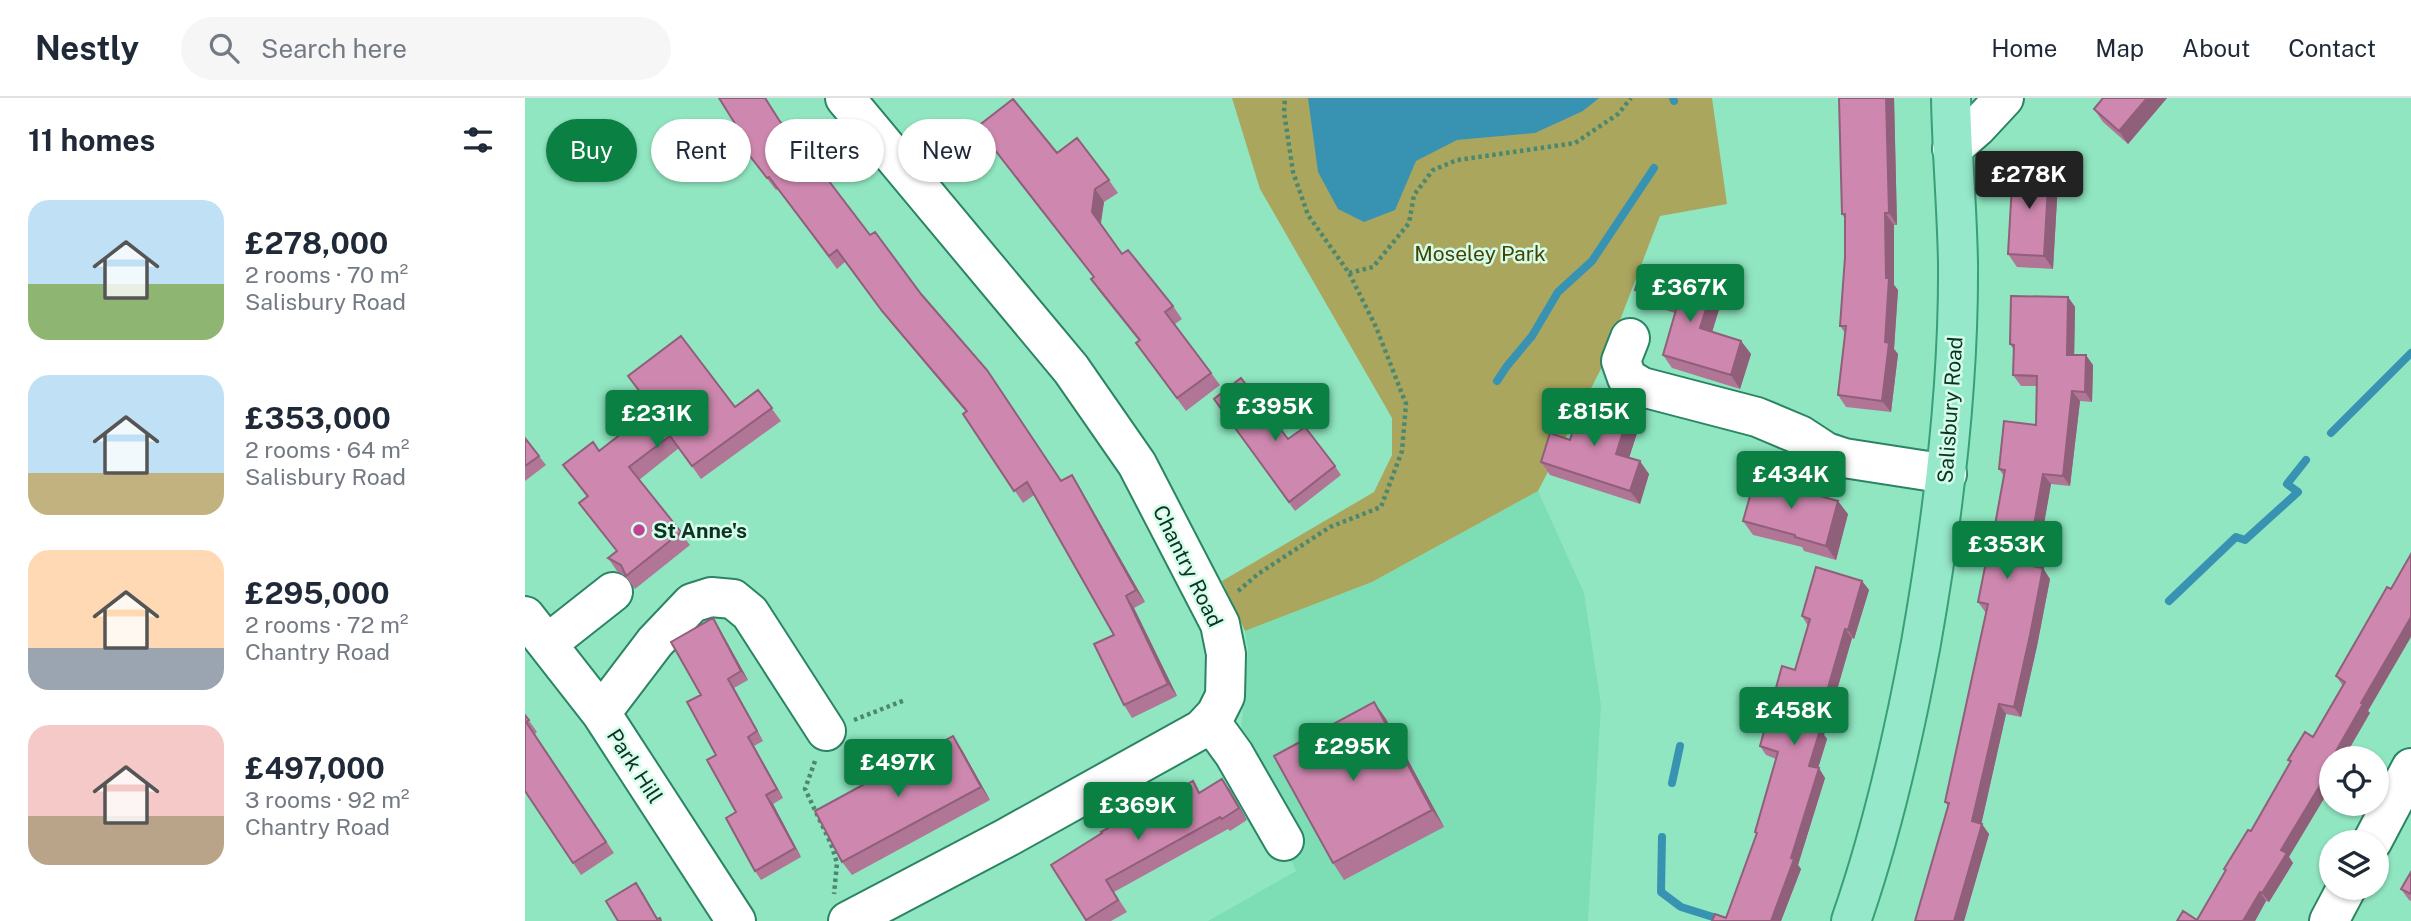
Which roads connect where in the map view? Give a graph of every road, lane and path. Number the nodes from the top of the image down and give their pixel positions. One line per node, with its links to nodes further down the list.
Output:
1 (845, 98): 11 (street, Chantry Road)
2 (1285, 98): 7 (path)
3 (1631, 98): 7 (path)
4 (1951, 98): 6 (main road, Salisbury Road)
5 (2004, 98): 6 (street)
6 (1952, 149): 9 (main road, Salisbury Road)
7 (1349, 273): 11 (path)
8 (1630, 338): 9 (street)
9 (1947, 474): 23 (main road, Salisbury Road)
10 (613, 593): 12 (street)
11 (1220, 624): 15 (street, Chantry Road)
12 (536, 630): 14 (street, Park Hill)
13 (905, 700): 16 (path)
14 (601, 713): 16 (street); 22 (street, Park Hill)
15 (1210, 721): 19 (street); 21 (street, Chantry Road)
16 (826, 732): 21 (path)
17 (2411, 768): 18 (street)
18 (2378, 830)
19 (1284, 841)
20 (2340, 900): 24 (street)
21 (841, 909)
22 (736, 921)
23 (1851, 921)
24 (2329, 921)

